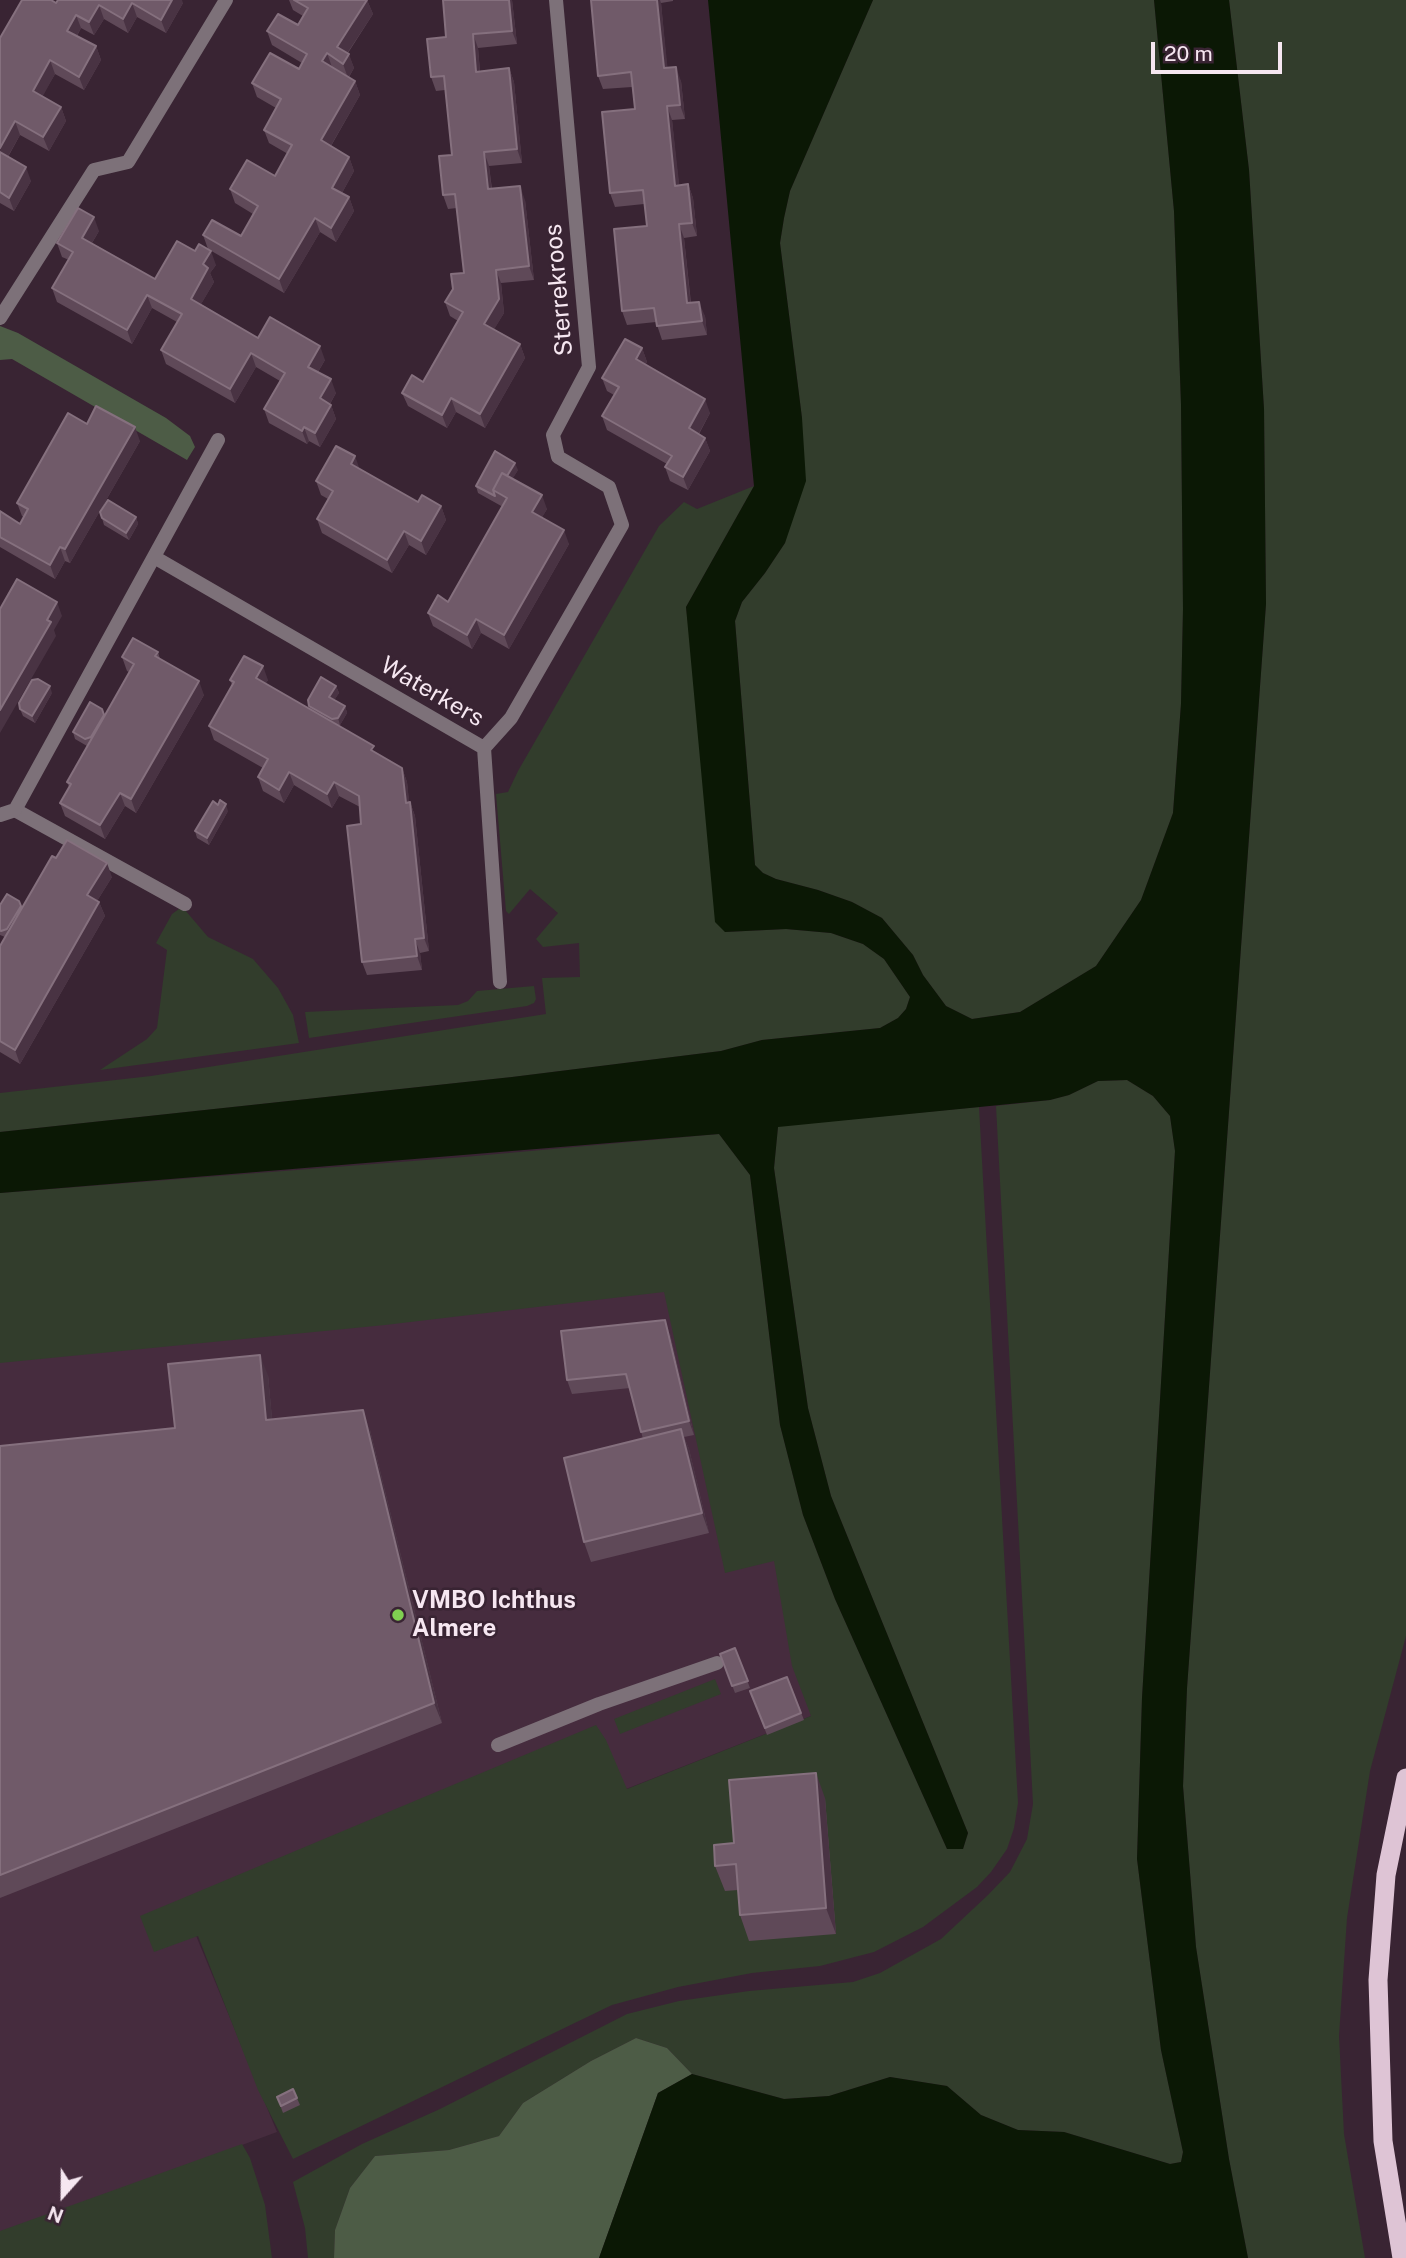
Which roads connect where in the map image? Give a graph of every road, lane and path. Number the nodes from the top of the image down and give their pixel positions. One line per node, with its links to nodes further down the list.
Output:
1 (226, 0): 3 (street)
2 (556, 0): 6 (street, Sterrekroos)
3 (0, 317)
4 (218, 440): 5 (street)
5 (155, 557): 6 (street, Waterkers); 7 (street)
6 (484, 748): 10 (street, Waterkers)
7 (15, 810): 8 (street); 9 (street)
8 (0, 815)
9 (185, 904)
10 (500, 982)
11 (717, 1663): 12 (street)
12 (498, 1745)
13 (1406, 1778): 14 (highway)
14 (1402, 2258)

